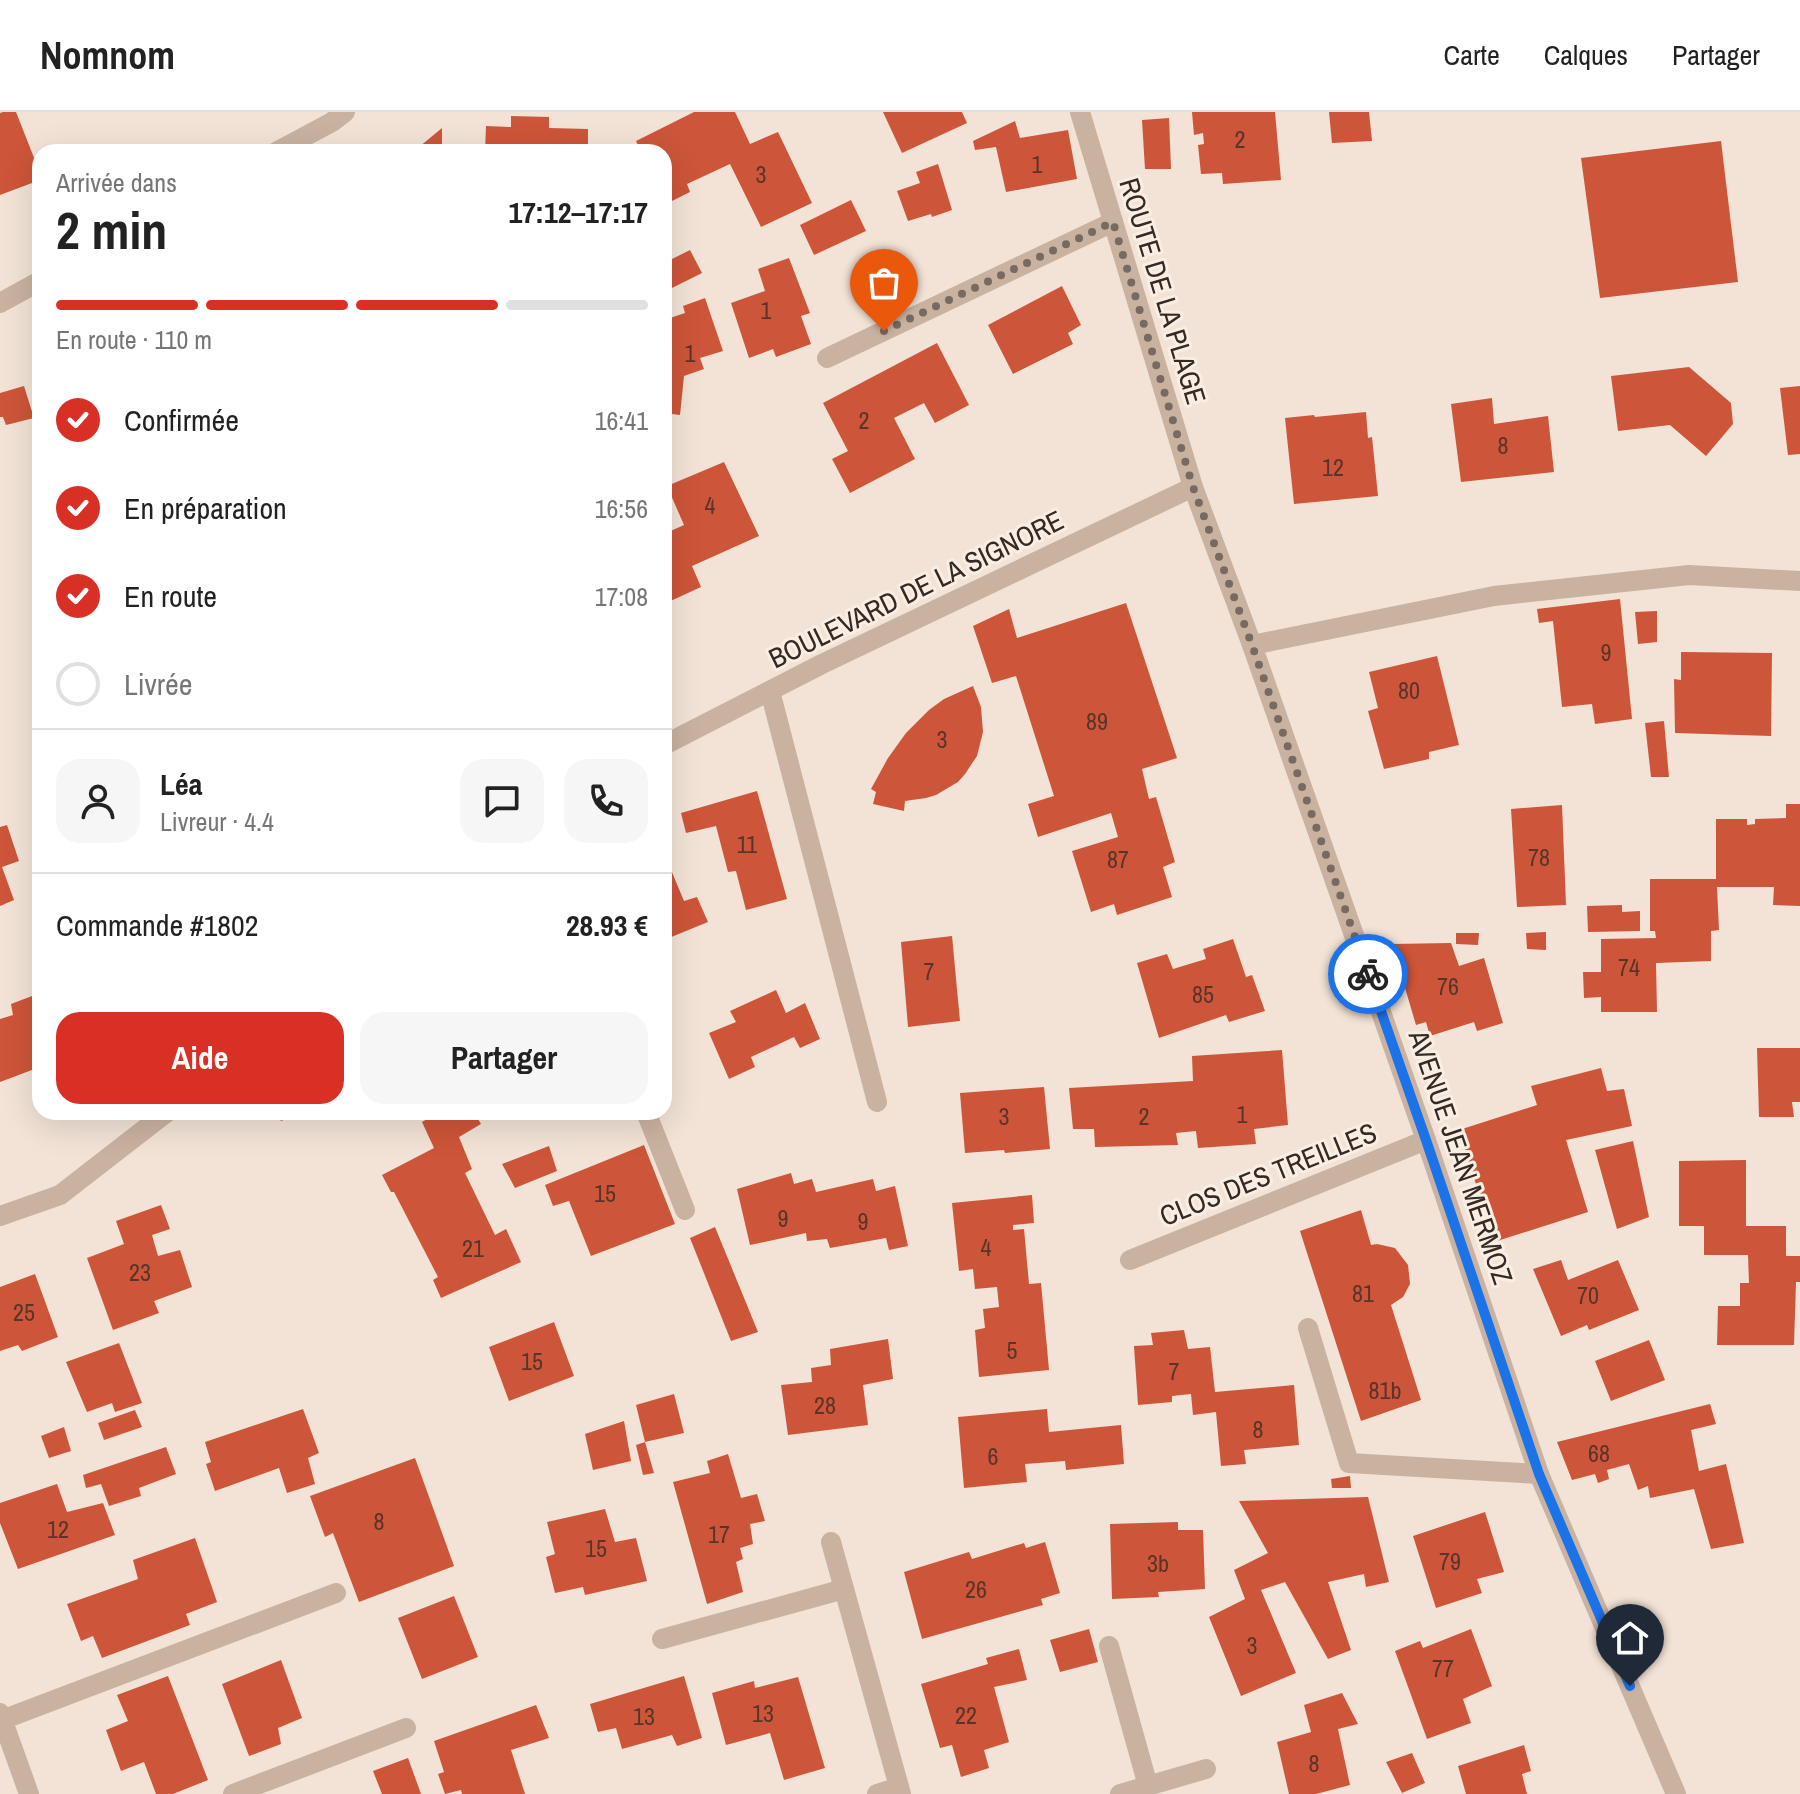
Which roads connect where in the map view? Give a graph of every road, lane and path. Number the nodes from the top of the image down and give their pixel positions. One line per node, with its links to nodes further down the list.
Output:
1 (345, 112): 3 (street)
2 (1080, 112): 4 (street, ROUTE DE LA PLAGE)
3 (291, 144)
4 (1113, 222): 7 (street); 8 (street, ROUTE DE LA PLAGE)
5 (32, 285): 6 (street)
6 (0, 303)
7 (827, 358)
8 (1193, 487): 10 (street, AVENUE JEAN MERMOZ); 11 (street, BOULEVARD DE LA SIGNORE)
9 (1800, 581): 10 (street)
10 (1252, 645): 16 (street, AVENUE JEAN MERMOZ)
11 (770, 691): 12 (street, BOULEVARD DE LA SIGNORE); 13 (street)
12 (672, 741)
13 (877, 1102)
14 (157, 1120): 18 (street)
15 (649, 1120): 17 (street)
16 (1426, 1140): 19 (street, CLOS DES TREILLES); 21 (street, AVENUE JEAN MERMOZ)
17 (685, 1210)
18 (0, 1216)
19 (1130, 1260)
20 (1308, 1328): 21 (street)
21 (1539, 1474): 36 (street, AVENUE JEAN MERMOZ)
22 (831, 1542): 23 (street)
23 (844, 1589): 25 (street); 31 (street)
24 (336, 1593): 27 (street)
25 (662, 1639)
26 (1109, 1646): 30 (street)
27 (1, 1716): 32 (street)
28 (406, 1728): 33 (street)
29 (1206, 1769): 30 (street)
30 (1148, 1786): 35 (street)
31 (900, 1791): 34 (street)
32 (29, 1794)
33 (233, 1794)
34 (877, 1794)
35 (1120, 1794)
36 (1676, 1794)

